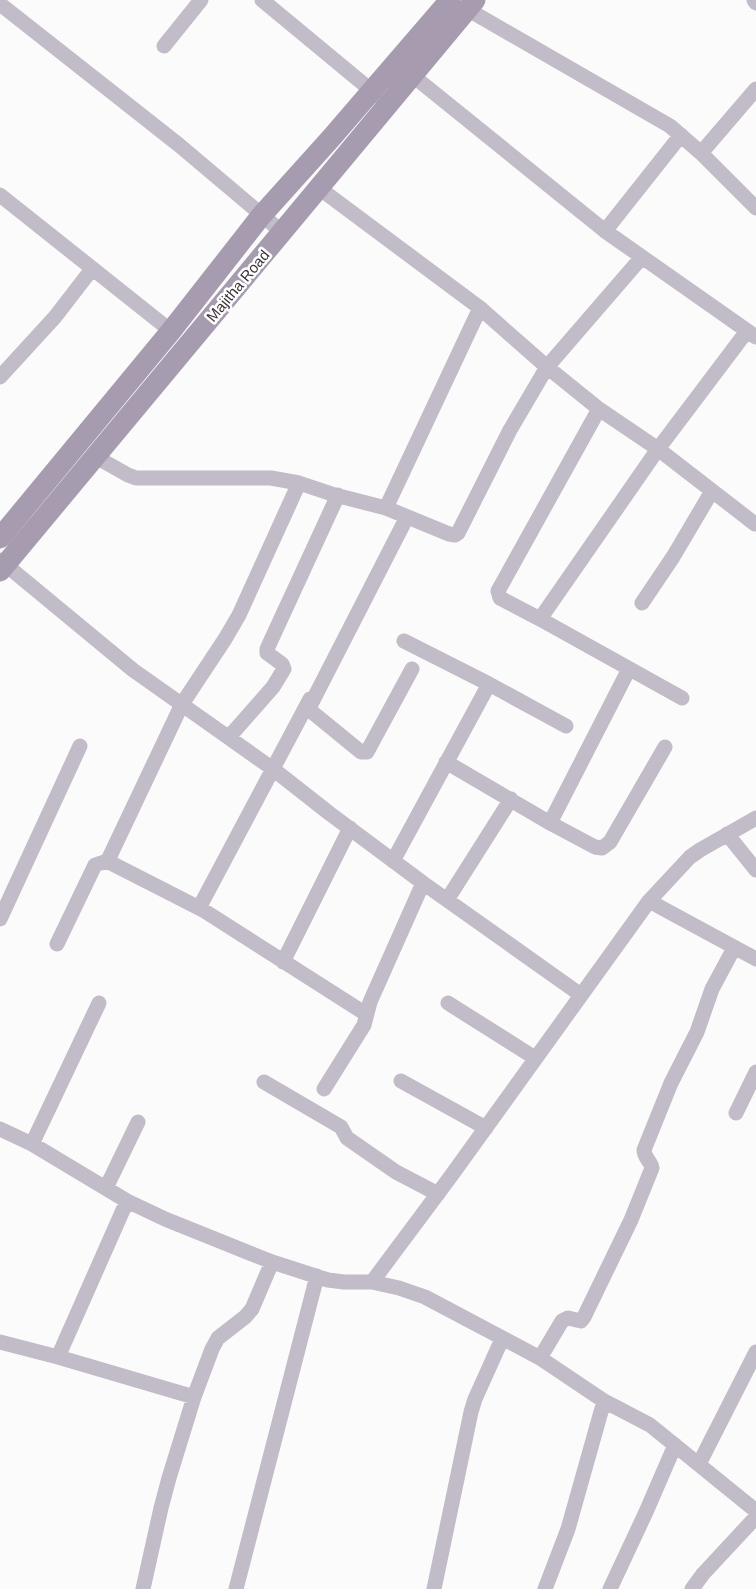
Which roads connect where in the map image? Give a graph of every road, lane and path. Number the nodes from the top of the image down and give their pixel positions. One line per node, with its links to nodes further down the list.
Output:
1 (201, 0): 7 (street)
2 (262, 0): 10 (street)
3 (754, 0): 5 (street)
4 (464, 3): 8 (main road, Majitha Road); 10 (main road, Majitha Road); 12 (street)
5 (756, 3)
6 (0, 4): 17 (street)
7 (164, 46)
8 (412, 75): 11 (main road, Majitha Road); 18 (street)
9 (756, 88): 13 (street)
10 (371, 91): 11 (street); 17 (main road, Majitha Road)
11 (388, 105): 14 (main road, Majitha Road)
12 (681, 135): 13 (street); 18 (street)
13 (701, 153): 16 (street)
14 (319, 188): 19 (main road, Majitha Road); 22 (street)
15 (0, 195): 21 (street)
16 (756, 208)
17 (261, 216): 19 (street); 23 (main road, Majitha Road)
18 (605, 231): 20 (street)
19 (282, 232): 29 (main road, Majitha Road)
20 (642, 257): 24 (street); 25 (street)
21 (92, 269): 23 (street); 26 (street)
22 (480, 308): 25 (street); 33 (street)
23 (171, 331): 36 (main road, Majitha Road)
24 (752, 334): 28 (street)
25 (547, 367): 27 (street); 34 (street)
26 (0, 377)
27 (600, 409): 28 (street); 40 (street)
28 (658, 449): 31 (street); 40 (street)
29 (96, 457): 30 (street); 37 (main road, Majitha Road)
30 (300, 483): 32 (street); 46 (street)
31 (712, 491): 35 (street); 39 (street)
32 (338, 495): 33 (street); 48 (street)
33 (386, 508): 34 (street)
34 (406, 517): 38 (street)
35 (756, 524)
36 (0, 538)
37 (2, 565): 46 (street)
38 (377, 574): 42 (street); 52 (street)
39 (642, 603)
40 (540, 619): 43 (street)
41 (404, 641): 44 (street)
42 (412, 669)
43 (629, 669): 45 (street); 55 (street)
44 (490, 684): 47 (street); 51 (street)
45 (682, 698)
46 (182, 704): 48 (street); 59 (street)
47 (566, 726)
48 (229, 737): 52 (street)
49 (80, 746): 65 (street)
50 (665, 747): 55 (street)
51 (446, 762): 53 (street); 58 (street)
52 (273, 769): 56 (street); 64 (street)
53 (511, 799): 55 (street); 62 (street)
54 (756, 818): 57 (street)
55 (550, 823)
56 (350, 828): 58 (street); 69 (street)
57 (727, 834): 60 (street); 63 (street)
58 (393, 860): 61 (street)
59 (107, 861): 64 (street); 66 (street)
60 (756, 870)
61 (423, 883): 62 (street); 73 (street)
62 (447, 900): 70 (street)
63 (649, 901): 67 (street); 70 (street)
64 (199, 908): 69 (street)
65 (0, 919)
66 (57, 944)
67 (734, 948): 68 (street); 94 (street)
68 (756, 959)
69 (283, 962): 73 (street)
70 (581, 995): 74 (street)
71 (99, 1003): 83 (street)
72 (448, 1003): 74 (street)
73 (366, 1014): 78 (street)
74 (535, 1058): 81 (street)
75 (756, 1072): 79 (street)
76 (401, 1081): 81 (street)
77 (264, 1082): 85 (street)
78 (324, 1089)
79 (736, 1113)
80 (138, 1122): 84 (street)
81 (486, 1128): 85 (street)
82 (1, 1132): 83 (street)
83 (32, 1144): 84 (street)
84 (106, 1188): 86 (street)
85 (438, 1194): 89 (street)
86 (127, 1200): 87 (street); 93 (street)
87 (272, 1262): 88 (street); 95 (street)
88 (317, 1276): 89 (street); 102 (street)
89 (372, 1282): 90 (street)
90 (502, 1339): 94 (street); 103 (street)
91 (0, 1342): 93 (street)
92 (756, 1352): 98 (street)
93 (58, 1356): 95 (street)
94 (540, 1358): 96 (street)
95 (194, 1397): 101 (street)
96 (604, 1402): 97 (street); 104 (street)
97 (675, 1445): 98 (street); 105 (street)
98 (699, 1464): 99 (street)
99 (756, 1511)
100 (756, 1517): 106 (street)
101 (143, 1589)
102 (236, 1589)
103 (434, 1589)
104 (545, 1589)
105 (610, 1589)
106 (692, 1589)

